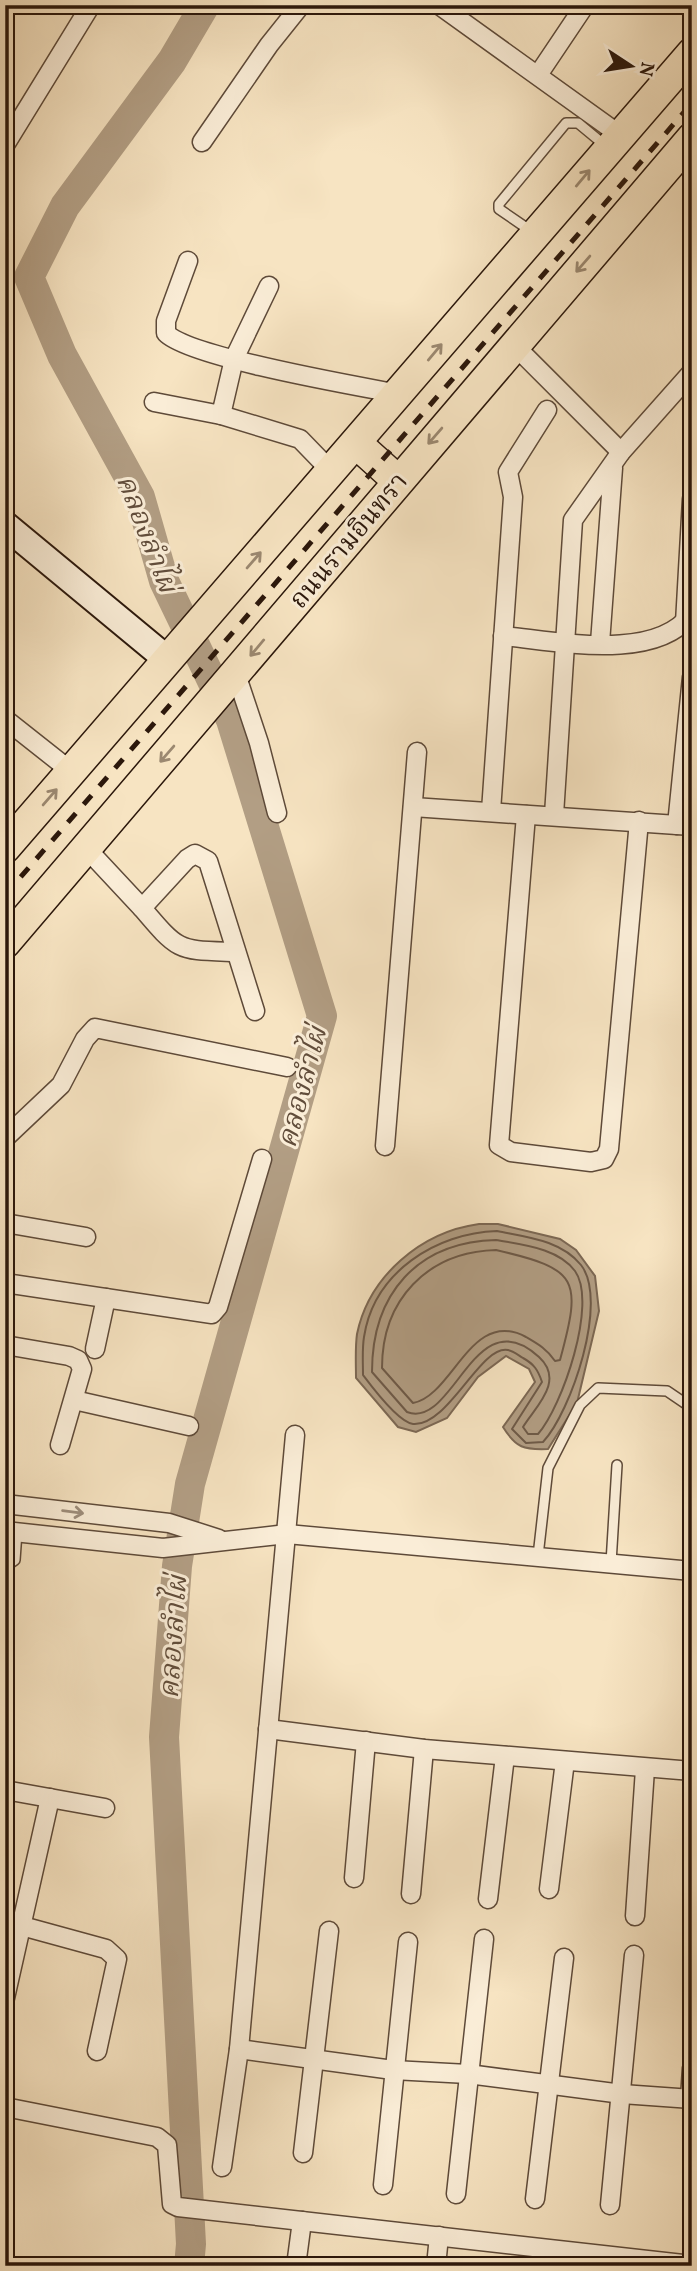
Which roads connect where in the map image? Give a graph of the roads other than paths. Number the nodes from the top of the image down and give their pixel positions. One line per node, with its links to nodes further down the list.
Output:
1 (91, 5): 10 (street)
2 (301, 5): 9 (street)
3 (439, 5): 6 (street)
4 (585, 5): 6 (street)
5 (692, 53): 8 (main road)
6 (538, 75): 8 (street)
7 (692, 138): 14 (main road, ถนนรามอินทรา, one-way to 14)
8 (614, 141): 11 (main road, one-way to 8); 11 (lane)
9 (202, 142)
10 (5, 145)
11 (536, 234): 17 (main road, one-way to 11)
12 (188, 261): 15 (street)
13 (270, 286): 15 (street)
14 (514, 345): 22 (street); 24 (main road, ถนนรามอินทรา, one-way to 24)
15 (234, 359): 17 (street); 20 (street)
16 (692, 372): 22 (street)
17 (399, 394): 21 (main road)
18 (153, 402): 20 (street)
19 (547, 410): 28 (street)
20 (221, 415): 23 (street)
21 (356, 443): 23 (main road); 24 (main road)
22 (617, 460): 29 (street); 30 (street)
23 (331, 471): 31 (main road, one-way to 23)
24 (397, 480): 33 (main road, ถนนรามอินทรา, one-way to 33)
25 (692, 499): 27 (street)
26 (5, 525): 31 (street)
27 (688, 618): 30 (street)
28 (503, 636): 29 (street); 38 (street)
29 (564, 642): 30 (street); 41 (street)
30 (600, 643)
31 (175, 651): 36 (main road)
32 (692, 677): 43 (street)
33 (225, 687): 39 (street); 45 (main road, ถนนรามอินทรา, one-way to 45)
34 (5, 719): 36 (street)
35 (417, 752): 37 (street)
36 (72, 772): 44 (main road, one-way to 36)
37 (413, 807): 38 (street); 54 (street)
38 (491, 811): 40 (street)
39 (277, 813)
40 (526, 815): 41 (street); 42 (street)
41 (554, 816): 42 (street)
42 (639, 821): 43 (street)
43 (685, 826)
44 (5, 848)
45 (86, 848): 46 (street); 47 (main road, ถนนรามอินทรา)
46 (142, 908): 48 (street); 48 (street)
47 (5, 943)
48 (236, 952): 50 (street)
49 (5, 996): 51 (lane)
50 (255, 1011)
51 (5, 1013)
52 (287, 1067): 53 (street)
53 (5, 1138)
54 (385, 1146)
55 (262, 1160): 59 (street)
56 (5, 1223): 57 (street)
57 (86, 1237)
58 (5, 1283): 59 (street)
59 (106, 1298): 61 (street)
60 (5, 1345): 62 (street)
61 (95, 1349)
62 (74, 1400): 64 (street); 66 (street)
63 (692, 1408): 72 (lane)
64 (189, 1426)
65 (295, 1435): 70 (street)
66 (60, 1445)
67 (617, 1465): 73 (lane)
68 (5, 1504): 71 (street, one-way to 71)
69 (11, 1532): 71 (street); 74 (lane)
70 (287, 1534): 71 (street); 72 (street); 76 (street)
71 (186, 1538)
72 (538, 1556): 73 (street)
73 (611, 1563): 75 (street)
74 (5, 1567)
75 (692, 1571)
76 (268, 1729): 77 (street); 98 (street)
77 (366, 1741): 78 (street); 86 (street)
78 (424, 1749): 79 (street); 88 (street)
79 (505, 1756): 80 (street); 89 (street)
80 (565, 1761): 81 (street); 87 (street)
81 (645, 1769): 82 (street); 90 (street)
82 (692, 1771)
83 (5, 1790): 84 (street)
84 (50, 1798): 85 (street); 91 (street)
85 (105, 1808)
86 (354, 1878)
87 (550, 1889)
88 (411, 1894)
89 (488, 1899)
90 (635, 1916)
91 (22, 1926): 97 (street); 99 (street)
92 (329, 1931): 100 (street)
93 (484, 1939): 103 (street)
94 (408, 1942): 102 (street)
95 (634, 1955): 105 (street)
96 (564, 1958): 104 (street)
97 (5, 1998)
98 (239, 2049): 100 (street); 109 (street)
99 (97, 2051)
100 (313, 2059): 102 (street); 108 (street)
101 (692, 2068): 106 (street)
102 (393, 2070): 103 (street); 110 (street)
103 (468, 2074): 104 (street); 111 (street)
104 (551, 2084): 105 (street); 112 (street)
105 (622, 2094): 106 (street); 113 (street)
106 (691, 2099)
107 (5, 2107): 114 (street)
108 (303, 2153)
109 (222, 2167)
110 (383, 2185)
111 (456, 2194)
112 (535, 2199)
113 (610, 2205)
114 (302, 2221): 115 (street); 120 (street)
115 (439, 2236): 116 (street); 121 (street)
116 (579, 2259): 118 (street)
117 (5, 2265): 119 (street)
118 (692, 2265)
119 (12, 2266)
120 (296, 2266)
121 (436, 2266)

